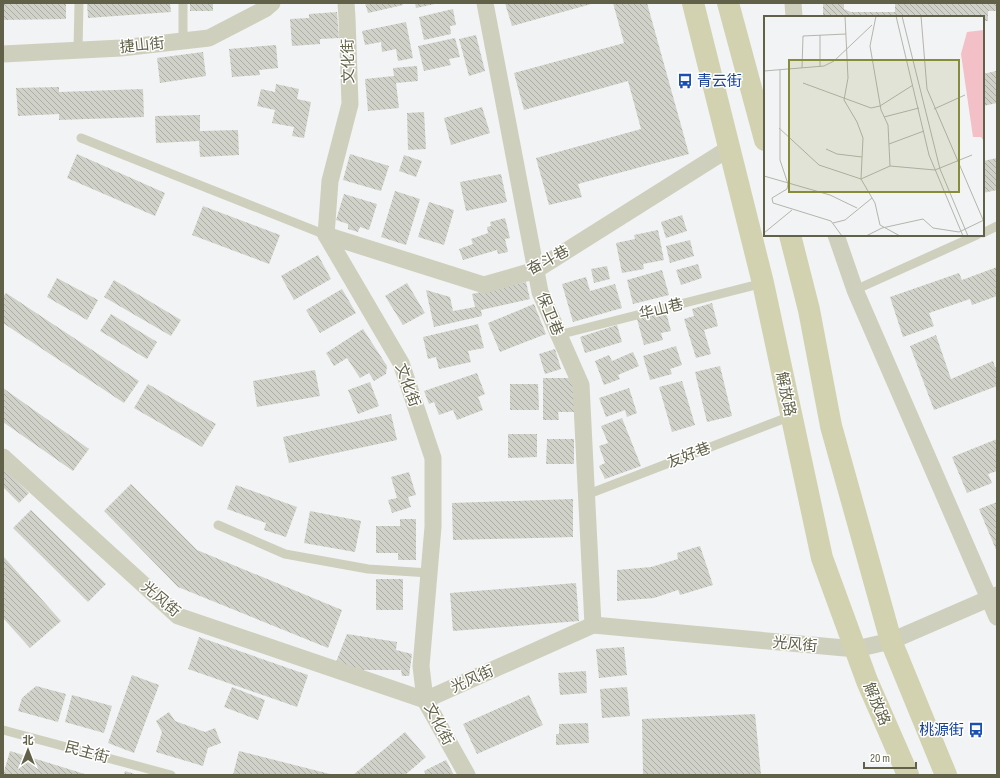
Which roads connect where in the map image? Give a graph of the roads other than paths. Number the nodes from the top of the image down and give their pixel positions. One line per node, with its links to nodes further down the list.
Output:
1 (79, 3): 11 (lane)
2 (183, 3): 10 (lane)
3 (272, 3): 10 (street, 捷山街)
4 (346, 3): 18 (street, 文化街)
5 (484, 3): 22 (street, 保卫巷)
6 (692, 3): 15 (main road, 解放路)
7 (728, 3): 13 (main road)
8 (793, 3): 9 (street)
9 (794, 16)
10 (183, 41): 11 (street, 捷山街)
11 (78, 50): 12 (street, 捷山街)
12 (3, 54)
13 (764, 136)
14 (81, 138): 18 (lane)
15 (728, 149): 22 (street, 奋斗巷); 23 (main road, 解放路)
16 (997, 226): 17 (lane)
17 (984, 232)
18 (326, 235): 22 (street, 奋斗巷); 30 (street, 文化街)
19 (790, 236): 34 (main road)
20 (836, 236): 24 (street)
21 (976, 236): 24 (lane)
22 (536, 270): 25 (street, 保卫巷)
23 (763, 283): 25 (lane, 华山巷); 26 (main road, 解放路)
24 (856, 290): 31 (street)
25 (558, 335): 28 (street, 保卫巷)
26 (791, 416): 28 (lane, 友好巷); 35 (main road, 解放路)
27 (3, 457): 36 (street, 光风街)
28 (586, 494): 33 (street, 保卫巷)
29 (218, 525): 30 (lane)
30 (429, 573): 36 (street, 文化街)
31 (993, 597): 32 (street); 34 (street, 光风街)
32 (997, 617)
33 (593, 625): 35 (street, 光风街); 36 (street, 光风街)
34 (891, 641): 35 (street, 光风街); 41 (main road)
35 (856, 649): 40 (main road, 解放路)
36 (425, 700): 39 (street, 文化街)
37 (3, 730): 38 (lane, 民主街)
38 (171, 775)
39 (467, 775)
40 (908, 775)
41 (946, 775)

